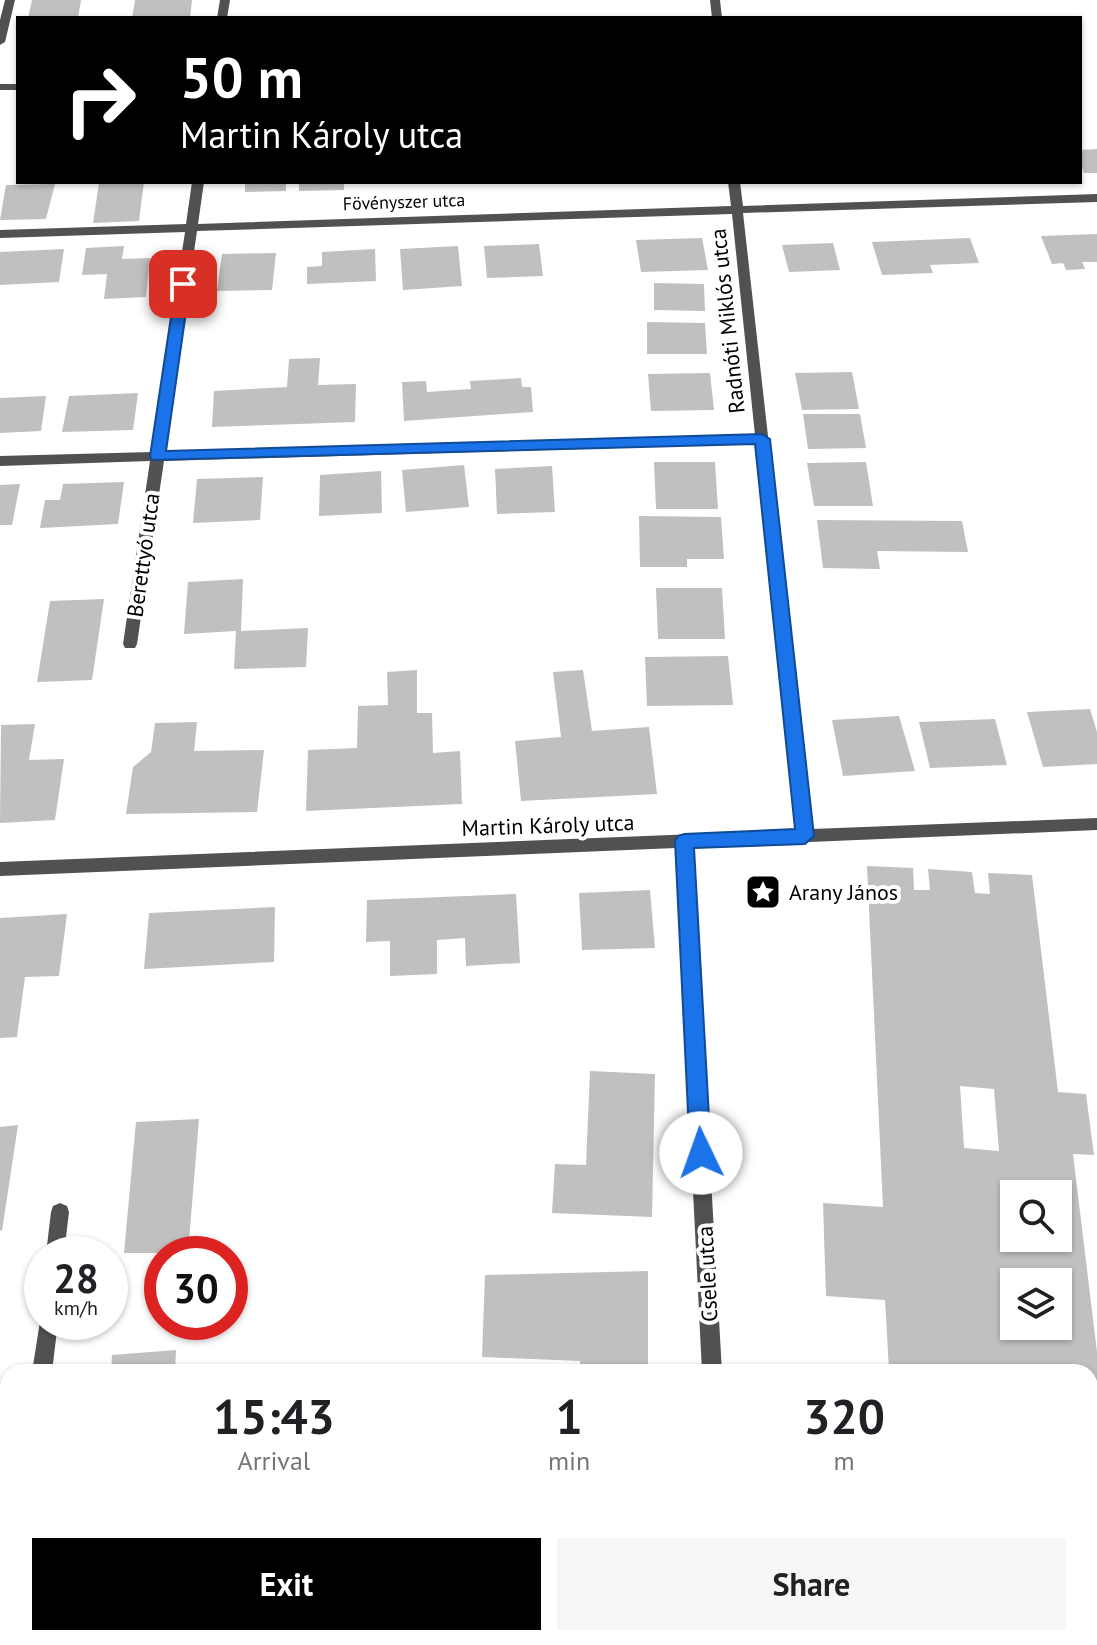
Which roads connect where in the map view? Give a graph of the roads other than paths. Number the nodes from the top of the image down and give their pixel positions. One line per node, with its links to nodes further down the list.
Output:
1 (10, 0): 2 (street)
2 (0, 42)
3 (198, 184): 7 (street, Berettyó utca)
4 (734, 184): 6 (street, Radnóti Miklós utca)
5 (1097, 198): 6 (street, Fövényszer utca)
6 (737, 209): 7 (street, Fövényszer utca); 9 (street, Radnóti Miklós utca)
7 (191, 227): 8 (street, Fövényszer utca); 10 (street, Berettyó utca)
8 (0, 234)
9 (762, 439): 10 (street); 14 (street, Radnóti Miklós utca)
10 (157, 456): 11 (street); 12 (street, Berettyó utca)
11 (0, 461)
12 (130, 644)
13 (1097, 824): 14 (street, Martin Károly utca)
14 (805, 836): 15 (street, Martin Károly utca)
15 (684, 841): 16 (street, Martin Károly utca); 21 (street, Csele utca)
16 (0, 869)
17 (60, 1212): 18 (street)
18 (57, 1236)
19 (46, 1340): 20 (street)
20 (43, 1364)
21 (712, 1364)

